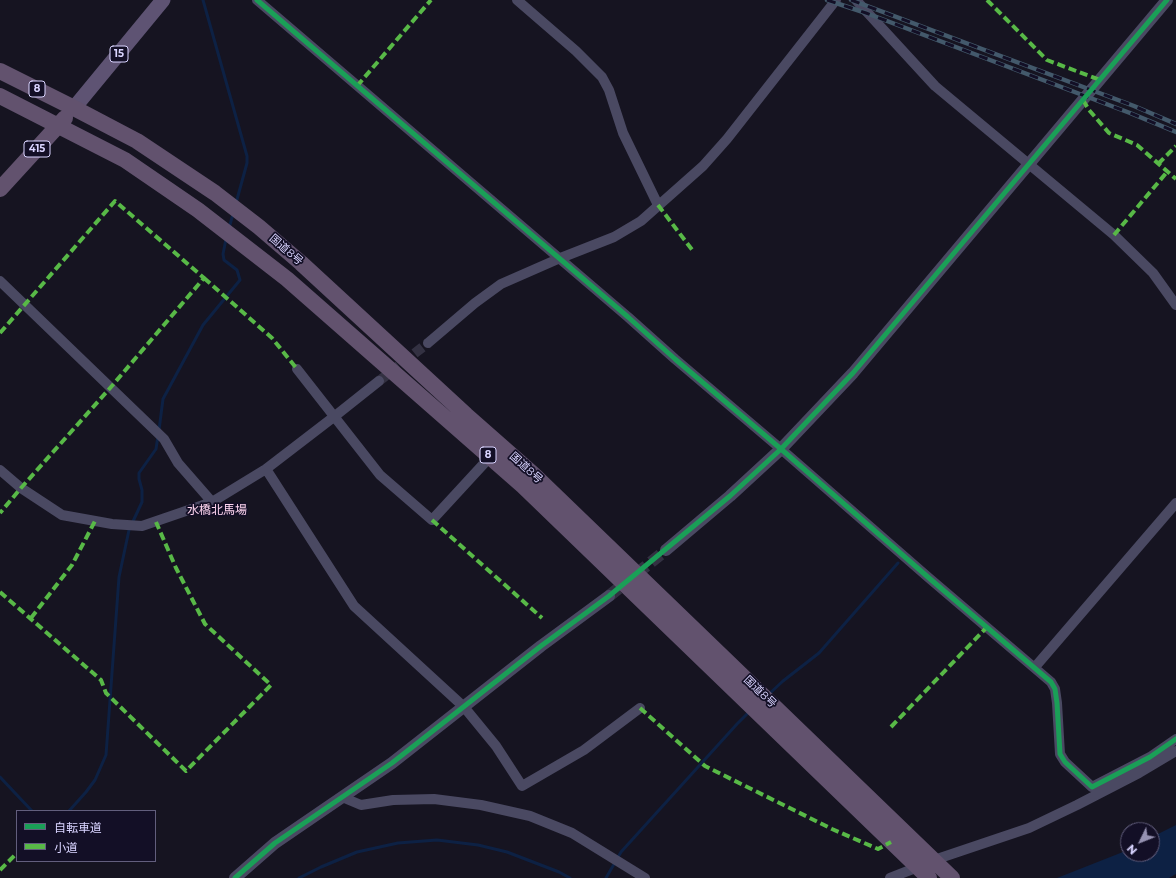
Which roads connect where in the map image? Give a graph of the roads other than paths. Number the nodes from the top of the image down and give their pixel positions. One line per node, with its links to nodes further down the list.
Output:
1 (163, 0): 9 (main road, 15)
2 (257, 0): 14 (street)
3 (517, 0): 13 (street)
4 (836, 0): 13 (street)
5 (856, 0): 11 (street)
6 (1167, 0): 11 (street)
7 (0, 71): 9 (highway, 国道8号 / 8)
8 (0, 96): 10 (highway, 国道8号 / 8)
9 (74, 108): 10 (highway, 415); 35 (highway, 国道8号 / 8)
10 (59, 125): 12 (highway, 415); 22 (highway, 国道8号 / 8)
11 (1028, 165): 16 (street); 21 (street)
12 (0, 189)
13 (658, 205): 14 (street)
14 (558, 258): 17 (street); 21 (street)
15 (0, 281): 25 (street)
16 (1176, 305)
17 (428, 343)
18 (297, 369): 20 (street)
19 (379, 381): 20 (street)
20 (335, 416): 22 (street); 23 (street)
21 (781, 449): 27 (street); 29 (street)
22 (490, 457): 36 (highway, 国道8号 / 8)
23 (266, 469): 25 (street); 30 (street)
24 (0, 470): 25 (street)
25 (212, 502)
26 (1176, 503): 29 (street)
27 (666, 550)
28 (609, 596): 30 (street)
29 (1035, 667): 32 (street)
30 (464, 707): 31 (street); 34 (street)
31 (640, 708)
32 (1176, 739)
33 (1176, 751): 35 (street)
34 (342, 797): 37 (street); 38 (street)
35 (936, 862): 40 (highway, 国道8号 / 8)
36 (925, 873): 39 (street)
37 (235, 878)
38 (645, 878)
39 (890, 878)
40 (952, 878)

